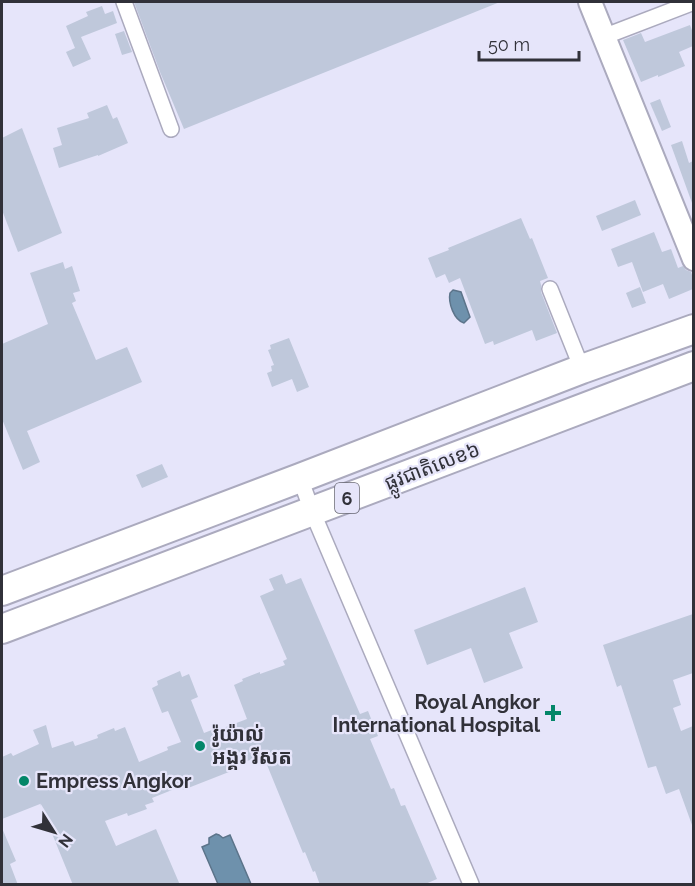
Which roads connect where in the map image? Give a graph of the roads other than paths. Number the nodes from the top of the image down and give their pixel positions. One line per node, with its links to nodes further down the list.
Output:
1 (124, 2): 5 (street)
2 (590, 2): 4 (street)
3 (693, 2): 4 (street)
4 (603, 37): 6 (street)
5 (171, 129)
6 (693, 259)
7 (550, 289): 10 (street)
8 (693, 329): 10 (highway, ផ្លូវជាតិលេខ៦ / 6)
9 (693, 366): 12 (highway, ផ្លូវជាតិលេខ៦ / 6)
10 (582, 369): 11 (highway, ផ្លូវជាតិលេខ៦ / 6)
11 (300, 478): 12 (street); 13 (highway, ផ្លូវជាតិលេខ៦ / 6)
12 (312, 511): 14 (highway, ផ្លូវជាតិលេខ៦ / 6); 15 (street)
13 (2, 591)
14 (2, 629)
15 (471, 885)

